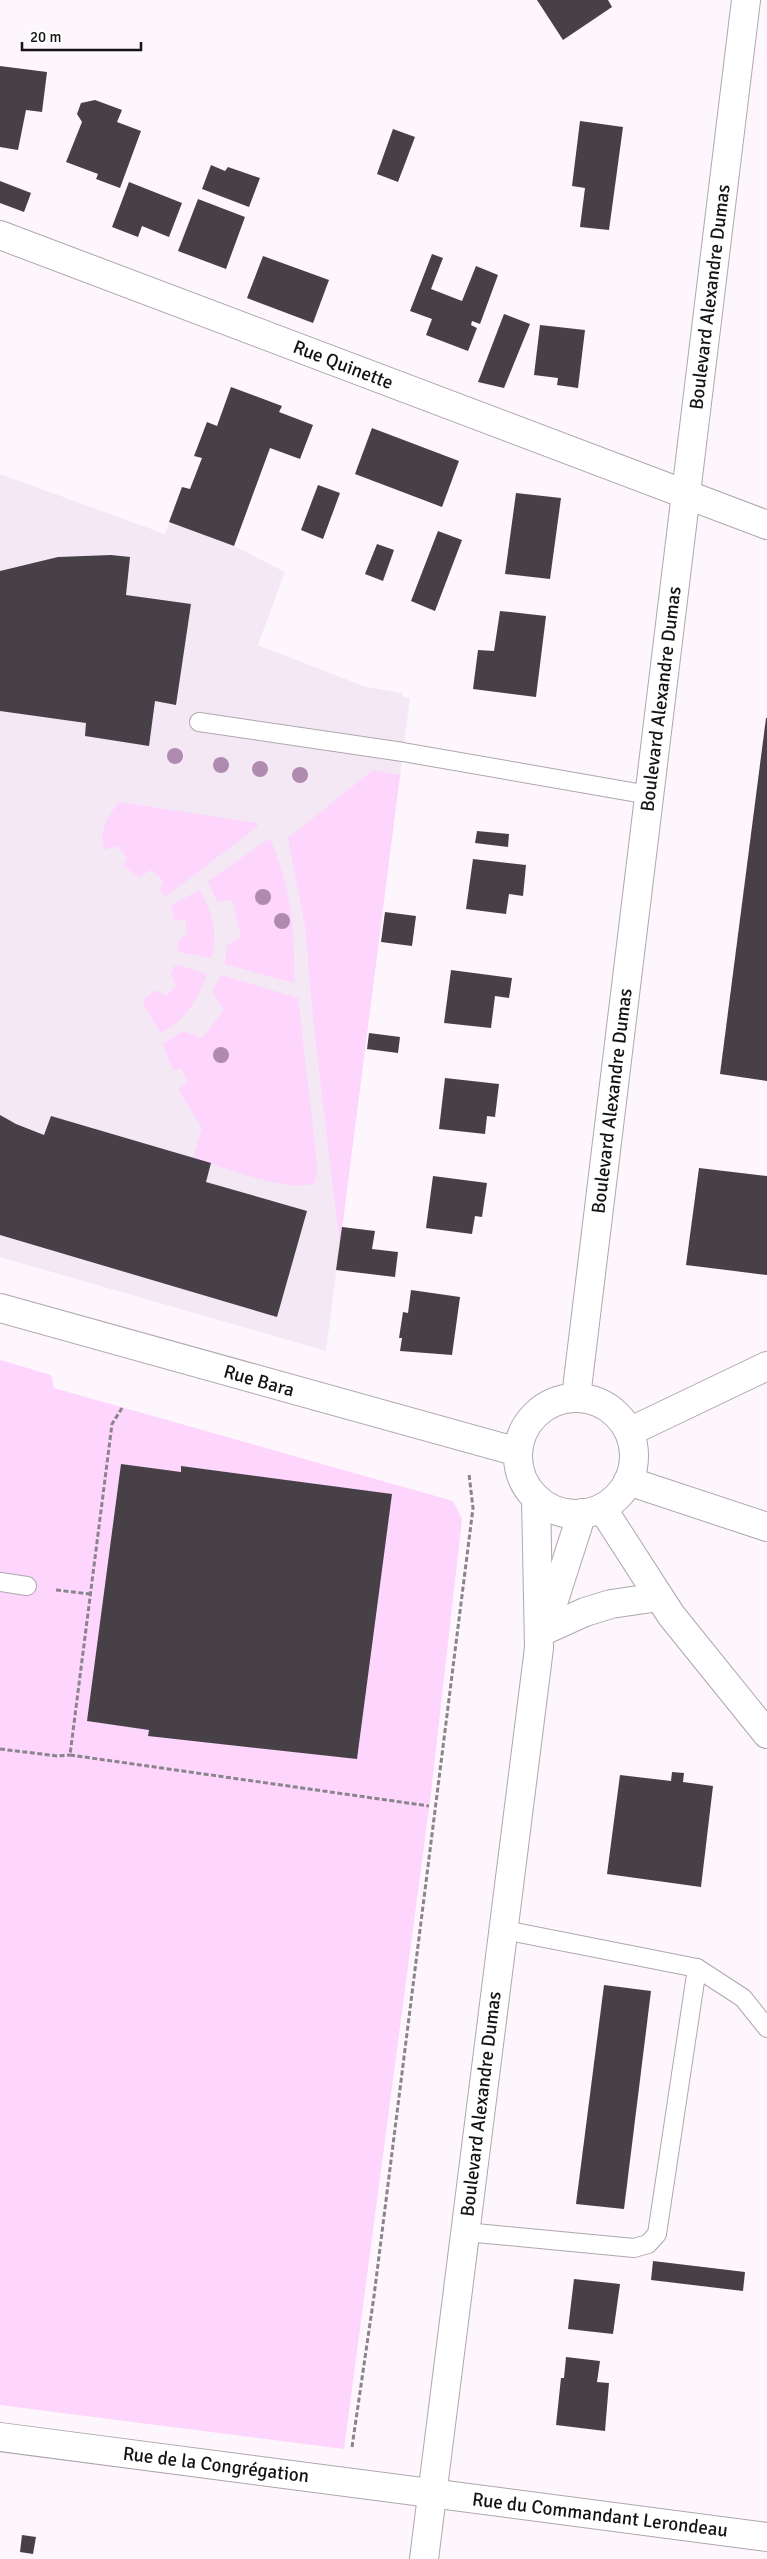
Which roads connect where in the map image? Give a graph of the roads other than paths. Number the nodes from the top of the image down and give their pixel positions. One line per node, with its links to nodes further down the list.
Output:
1 (746, 0): 3 (street, Boulevard Alexandre Dumas)
2 (0, 235): 3 (street, Rue Quinette)
3 (686, 494): 4 (street, Rue Quinette); 6 (street, Boulevard Alexandre Dumas)
4 (767, 525)
5 (199, 722): 6 (lane)
6 (649, 795): 9 (street, Boulevard Alexandre Dumas)
7 (0, 1308): 11 (street, Rue Bara)
8 (767, 1366): 10 (street)
9 (576, 1397): 10 (street); 11 (street)
10 (630, 1432): 12 (street)
11 (518, 1452): 13 (street)
12 (628, 1481): 14 (street); 15 (street)
13 (536, 1498): 14 (street); 19 (street, Boulevard Alexandre Dumas)
14 (592, 1510): 18 (street); 19 (street, Boulevard Alexandre Dumas)
15 (767, 1527)
16 (0, 1582): 17 (lane)
17 (27, 1586)
18 (659, 1597): 19 (street); 20 (street)
19 (542, 1639): 21 (street, Boulevard Alexandre Dumas)
20 (767, 1734)
21 (504, 1930): 22 (lane); 24 (street, Boulevard Alexandre Dumas)
22 (697, 1968): 23 (lane); 24 (lane)
23 (767, 2028)
24 (465, 2232): 26 (street, Boulevard Alexandre Dumas)
25 (0, 2437): 26 (street, Rue de la Congrégation)
26 (432, 2493): 27 (street, Rue du Commandant Lerondeau); 28 (street, Boulevard Alexandre Dumas)
27 (767, 2537)
28 (424, 2559)

